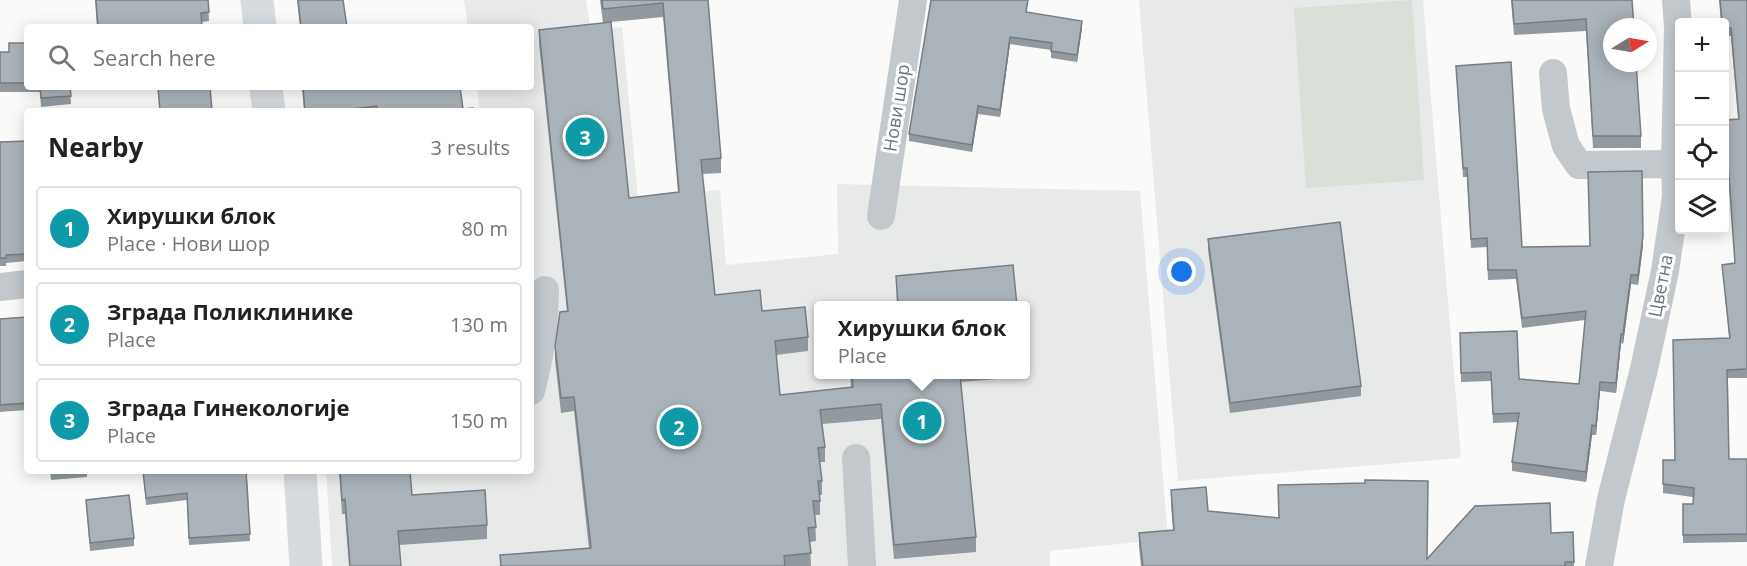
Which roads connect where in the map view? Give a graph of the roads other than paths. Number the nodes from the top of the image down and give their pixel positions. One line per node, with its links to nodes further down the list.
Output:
1 (257, 0): 4 (main road)
2 (914, 0): 11 (street, Нови шор)
3 (1676, 0): 8 (street, Цветна)
4 (260, 24)
5 (1553, 73): 9 (street)
6 (266, 90): 7 (main road)
7 (269, 108)
8 (1676, 126)
9 (1675, 164)
10 (1676, 180): 20 (street, Цветна)
11 (881, 216)
12 (24, 284): 13 (street)
13 (0, 287)
14 (545, 290): 15 (street)
15 (534, 379)
16 (856, 458): 19 (street)
17 (300, 474): 18 (main road)
18 (306, 566)
19 (862, 566)
20 (1599, 566)

